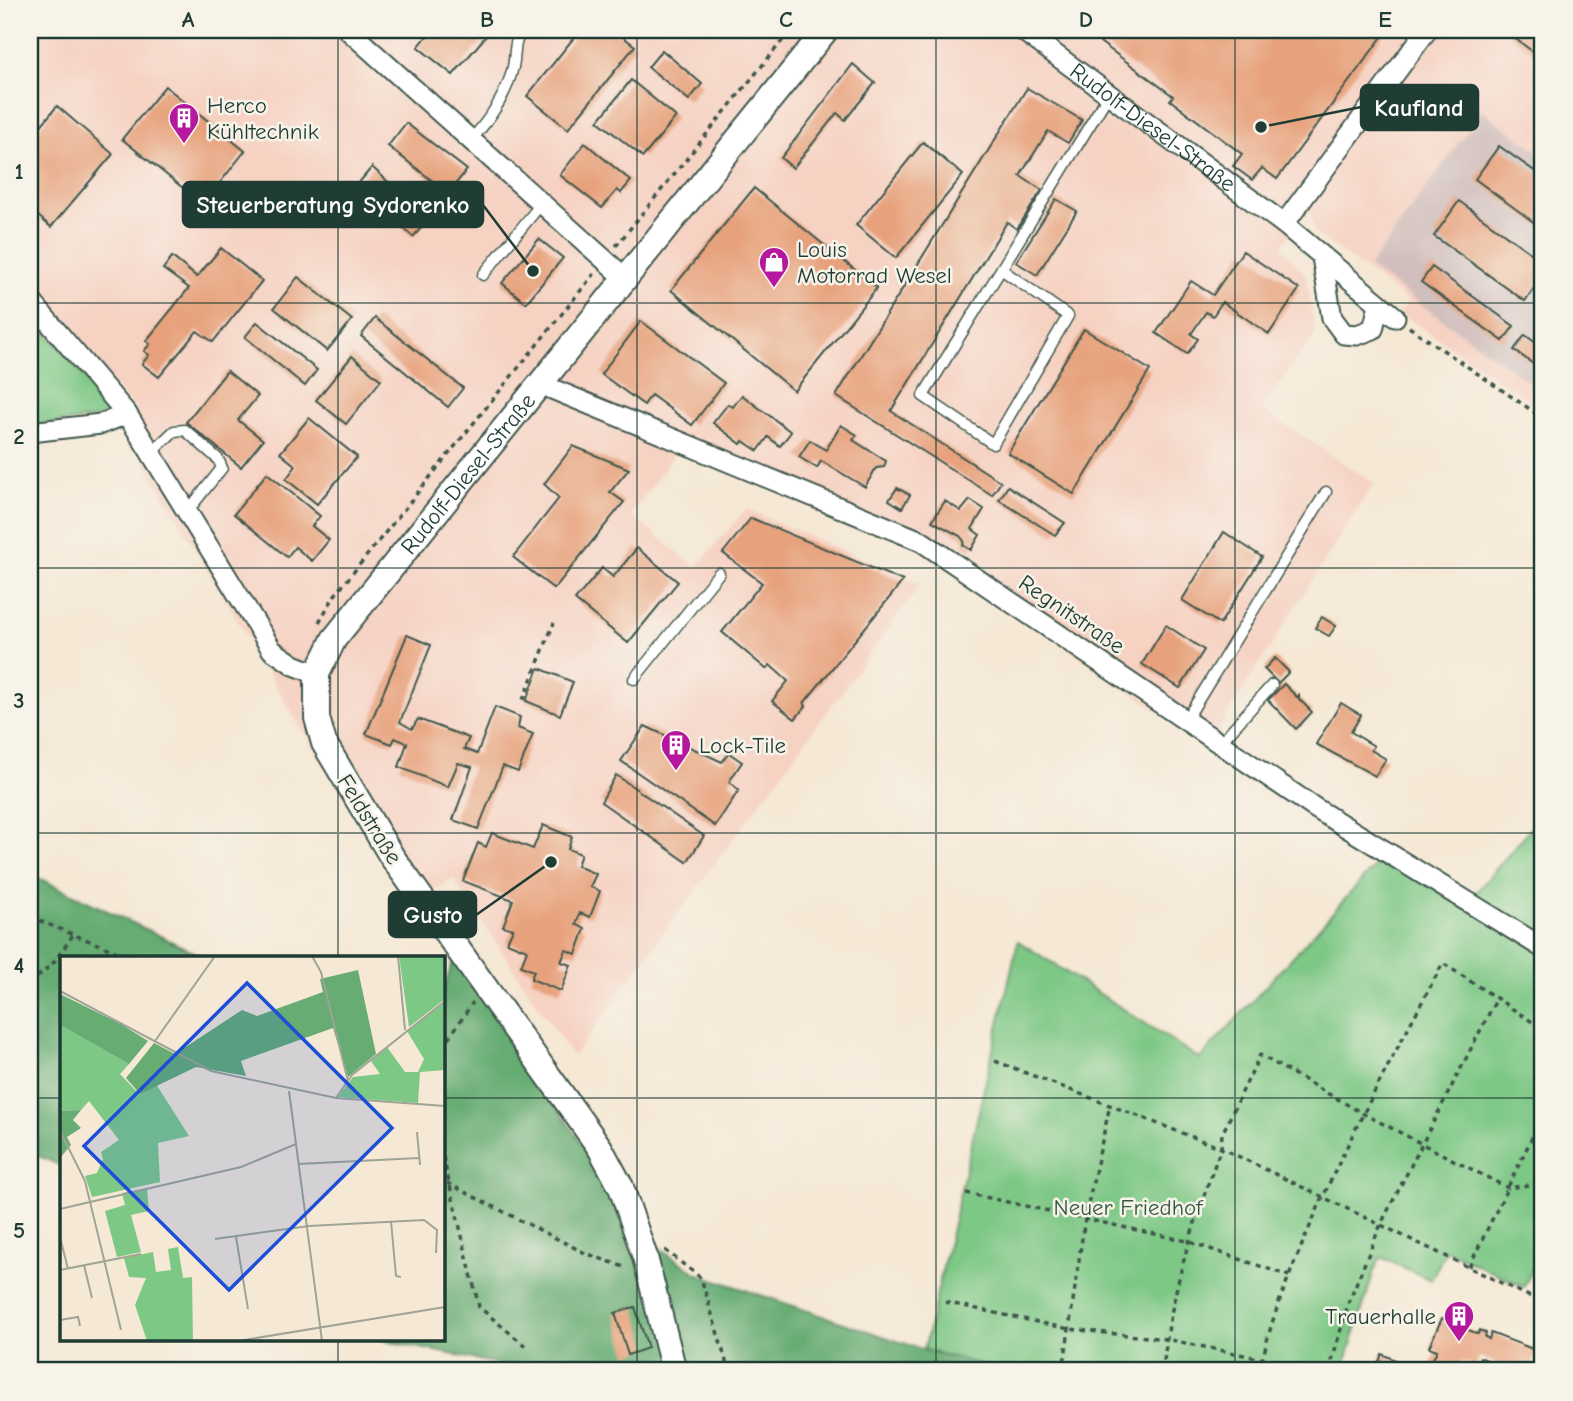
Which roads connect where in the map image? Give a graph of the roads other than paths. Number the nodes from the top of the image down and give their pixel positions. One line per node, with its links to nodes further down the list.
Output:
1 (348, 30): 7 (street)
2 (522, 30): 7 (lane)
3 (826, 30): 13 (street, Rudolf-Diesel-Straße)
4 (1022, 30): 6 (street, Rudolf-Diesel-Straße)
5 (1427, 30): 9 (street)
6 (1109, 94): 9 (street, Rudolf-Diesel-Straße); 11 (lane)
7 (471, 140): 8 (street)
8 (541, 204): 12 (lane); 13 (street)
9 (1284, 224): 10 (street, Rudolf-Diesel-Straße)
10 (1322, 257): 15 (street, Rudolf-Diesel-Straße); 15 (street)
11 (1001, 269): 11 (lane)
12 (483, 275)
13 (625, 278): 17 (street, Rudolf-Diesel-Straße)
14 (30, 300): 18 (street)
15 (1379, 305): 16 (street, Rudolf-Diesel-Straße)
16 (1395, 317)
17 (540, 384): 24 (street, Rudolf-Diesel-Straße); 27 (street, Regnitstraße)
18 (127, 414): 19 (street); 20 (street)
19 (30, 432)
20 (151, 453): 22 (street); 22 (lane)
21 (1326, 492): 27 (lane)
22 (187, 512): 24 (street)
23 (719, 573): 25 (lane)
24 (317, 674): 30 (street, Feldstraße)
25 (634, 679)
26 (1272, 685): 28 (lane)
27 (1186, 720): 28 (street, Regnitstraße)
28 (1220, 743): 29 (street, Regnitstraße)
29 (1543, 948)
30 (674, 1371)

